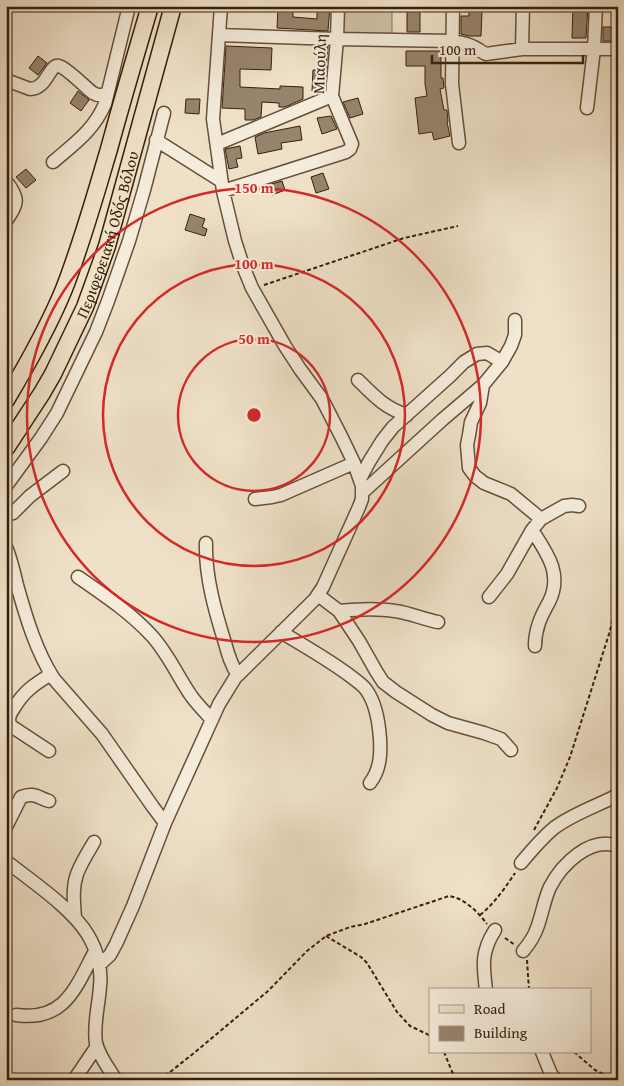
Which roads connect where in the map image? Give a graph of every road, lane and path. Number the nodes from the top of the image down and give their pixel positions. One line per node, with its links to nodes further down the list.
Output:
1 (129, 6): 16 (street)
2 (150, 6): 33 (main road, Περιφερειακή Οδός Βόλου)
3 (173, 6): 35 (main road, Περιφερειακή Οδός Βόλου)
4 (220, 6): 9 (street)
5 (338, 6): 10 (street, Μιαούλη)
6 (453, 6): 11 (street)
7 (523, 6): 12 (street)
8 (596, 6): 13 (street)
9 (219, 35): 10 (street); 22 (street)
10 (337, 39): 11 (street); 17 (street, Μιαούλη)
11 (452, 41): 12 (street); 21 (street)
12 (522, 49): 13 (street)
13 (594, 49): 14 (street); 18 (street)
14 (618, 49)
15 (6, 80): 16 (street)
16 (107, 94): 23 (street)
17 (332, 96): 22 (street); 25 (street, Μιαούλη)
18 (588, 108)
19 (164, 113): 20 (street)
20 (156, 140): 25 (street); 39 (street)
21 (459, 143)
22 (217, 144): 25 (street)
23 (53, 162)
24 (6, 181): 26 (street)
25 (222, 186): 28 (street)
26 (6, 221)
27 (458, 226): 28 (path)
28 (252, 288): 36 (street)
29 (515, 320): 30 (street)
30 (502, 362): 32 (street); 34 (street)
31 (358, 380): 34 (street)
32 (483, 384): 40 (street); 44 (street)
33 (6, 400)
34 (407, 415): 38 (street)
35 (6, 448)
36 (354, 463): 38 (street); 41 (street)
37 (63, 471): 43 (street)
38 (360, 479): 40 (street)
39 (6, 486)
40 (363, 492): 49 (street)
41 (255, 499)
42 (579, 506): 44 (street)
43 (6, 515)
44 (541, 519): 45 (street)
45 (532, 530): 50 (street); 55 (street)
46 (206, 543): 58 (street)
47 (6, 547): 57 (street)
48 (78, 577): 60 (street)
49 (318, 595): 52 (street); 54 (street)
50 (489, 597)
51 (618, 600): 68 (path)
52 (339, 612): 53 (street); 59 (street)
53 (438, 622)
54 (281, 632): 56 (street); 58 (street)
55 (535, 646)
56 (346, 672): 59 (street); 63 (street)
57 (51, 674): 62 (street); 66 (street)
58 (238, 675): 60 (street)
59 (383, 682): 61 (street)
60 (212, 720): 66 (street)
61 (511, 750)
62 (48, 751)
63 (370, 783)
64 (618, 796): 72 (street)
65 (49, 802): 67 (street)
66 (165, 823): 79 (street)
67 (6, 827)
68 (532, 836)
69 (94, 842): 74 (street)
70 (615, 842): 78 (street)
71 (7, 863): 74 (street)
72 (521, 863): 73 (path)
73 (480, 915): 75 (path); 76 (path)
74 (74, 918): 77 (street)
75 (495, 930): 78 (path); 80 (street)
76 (326, 936): 83 (path); 91 (path)
77 (95, 951): 79 (street); 82 (street)
78 (523, 951): 81 (path)
79 (99, 965): 84 (street)
80 (486, 988)
81 (529, 988)
82 (16, 1015)
83 (429, 1035)
84 (97, 1046): 89 (street); 90 (street)
85 (445, 1054): 92 (path)
86 (543, 1054): 93 (street)
87 (576, 1054): 88 (path)
88 (616, 1079)
89 (74, 1080)
90 (116, 1080)
91 (160, 1080)
92 (457, 1080)
93 (556, 1080)

